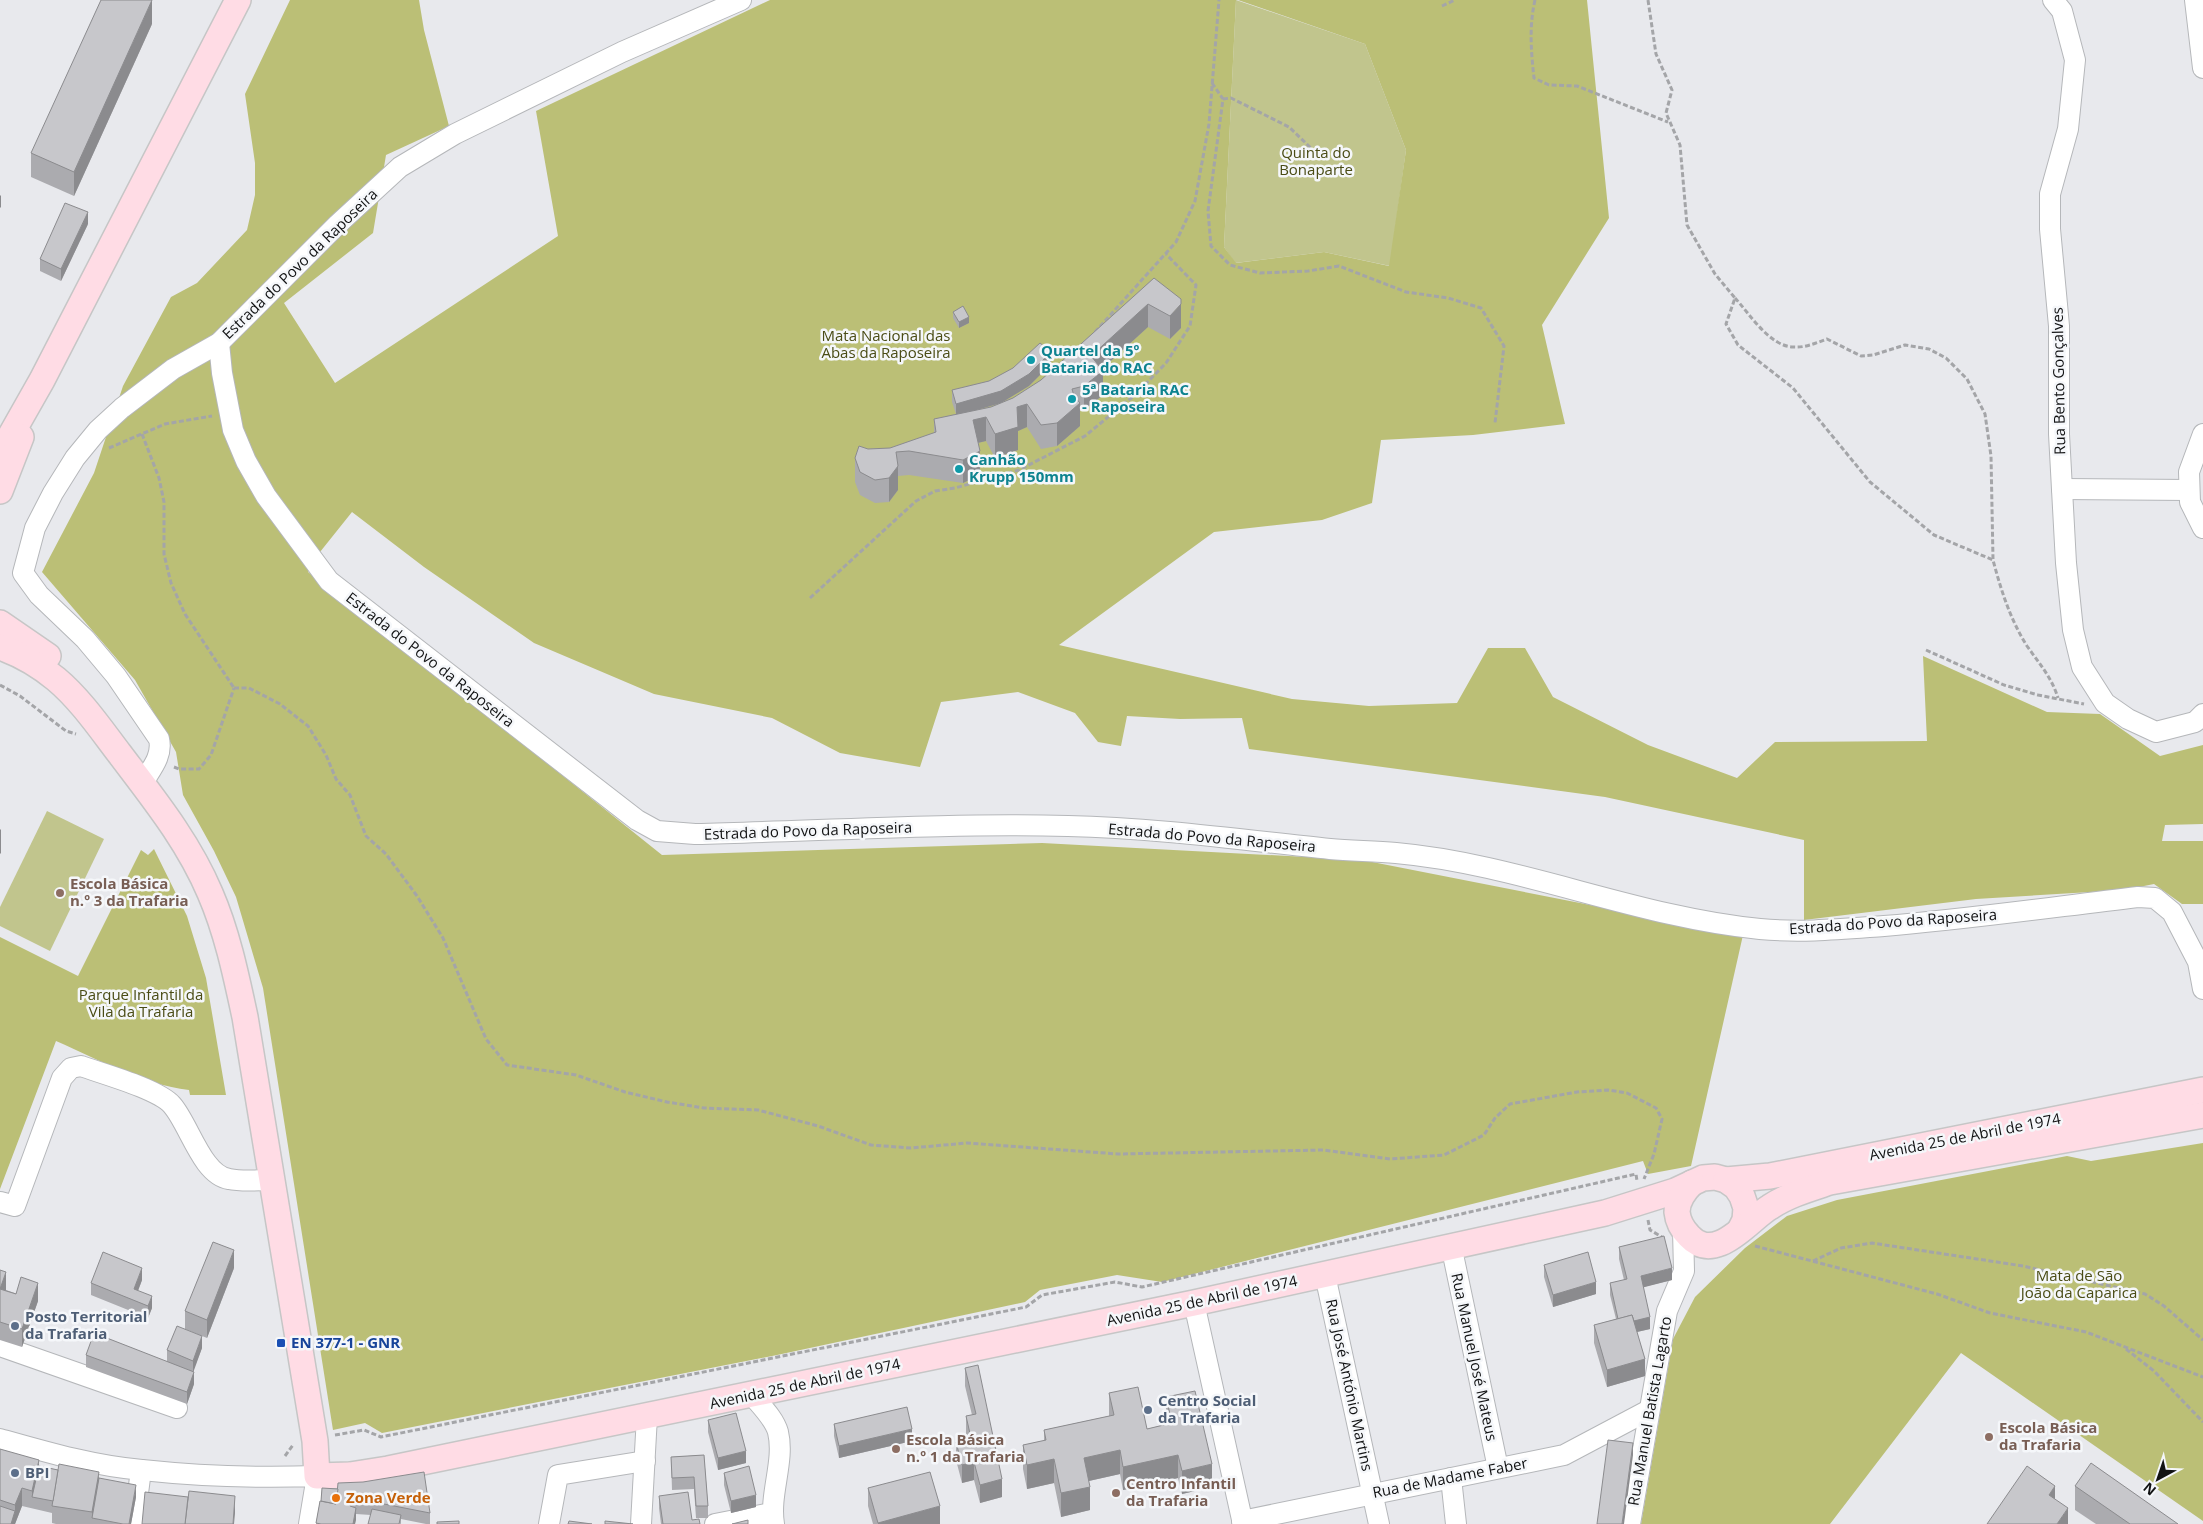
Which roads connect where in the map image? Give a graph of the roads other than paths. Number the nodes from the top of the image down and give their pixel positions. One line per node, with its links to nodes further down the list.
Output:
1 (238, 0): 7 (main road)
2 (742, 0): 6 (street, Estrada do Povo da Raposeira)
3 (2053, 0): 10 (street, Rua Bento Gonçalves)
4 (2195, 0): 5 (street)
5 (2203, 68)
6 (219, 343): 18 (street); 19 (street, Estrada do Povo da Raposeira)
7 (42, 380): 9 (main road); 12 (main road)
8 (2203, 434): 11 (street)
9 (0, 454)
10 (2062, 489): 11 (street); 16 (street, Rua Bento Gonçalves)
11 (2189, 490): 13 (street)
12 (0, 491)
13 (2203, 528)
14 (0, 623): 17 (main road)
15 (0, 646): 17 (main road)
16 (2203, 714)
17 (88, 729): 18 (main road)
18 (142, 784): 24 (main road)
19 (2203, 990)
20 (2203, 1090): 25 (main road, Avenida 25 de Abril de 1974)
21 (2203, 1115): 23 (main road, Avenida 25 de Abril de 1974)
22 (2203, 1125): 23 (street)
23 (2078, 1138): 30 (main road, Avenida 25 de Abril de 1974)
24 (271, 1180): 27 (street); 44 (main road)
25 (1726, 1180): 26 (main road, Avenida 25 de Abril de 1974); 30 (main road)
26 (1692, 1183): 28 (main road, Avenida 25 de Abril de 1974); 29 (main road)
27 (0, 1202)
28 (1605, 1213): 29 (main road, Avenida 25 de Abril de 1974); 31 (main road, Avenida 25 de Abril de 1974)
29 (1681, 1226): 30 (main road, Avenida 25 de Abril de 1974); 32 (street)
30 (1729, 1238): 32 (street)
31 (1451, 1245): 33 (main road, Avenida 25 de Abril de 1974); 42 (street, Rua Manuel José Mateus)
32 (1684, 1271): 38 (street, Rua Manuel Batista Lagarto)
33 (1325, 1275): 34 (main road, Avenida 25 de Abril de 1974); 46 (street, Rua José António Martins)
34 (1194, 1303): 36 (main road, Avenida 25 de Abril de 1974); 48 (street)
35 (0, 1346): 37 (street)
36 (752, 1395): 39 (main road, Avenida 25 de Abril de 1974); 47 (street)
37 (177, 1408)
38 (1649, 1410): 42 (street, Rua de Madame Faber); 56 (street, Rua Manuel Batista Lagarto)
39 (647, 1416): 41 (street); 44 (main road, Avenida 25 de Abril de 1974)
40 (0, 1439): 43 (street, Avenida 25 de Abril de 1974)
41 (645, 1461): 51 (street); 52 (street)
42 (1498, 1468): 45 (street, Rua de Madame Faber)
43 (141, 1470): 44 (street, Avenida 25 de Abril de 1974); 49 (street)
44 (317, 1476): 50 (street)
45 (1451, 1478): 46 (street, Rua de Madame Faber); 55 (street)
46 (1372, 1494): 48 (street, Rua de Madame Faber); 54 (street, Rua José António Martins)
47 (773, 1519): 53 (street)
48 (1243, 1523)
49 (134, 1524)
50 (309, 1524)
51 (549, 1524)
52 (641, 1524)
53 (715, 1524)
54 (1379, 1524)
55 (1456, 1524)
56 (1630, 1524)

